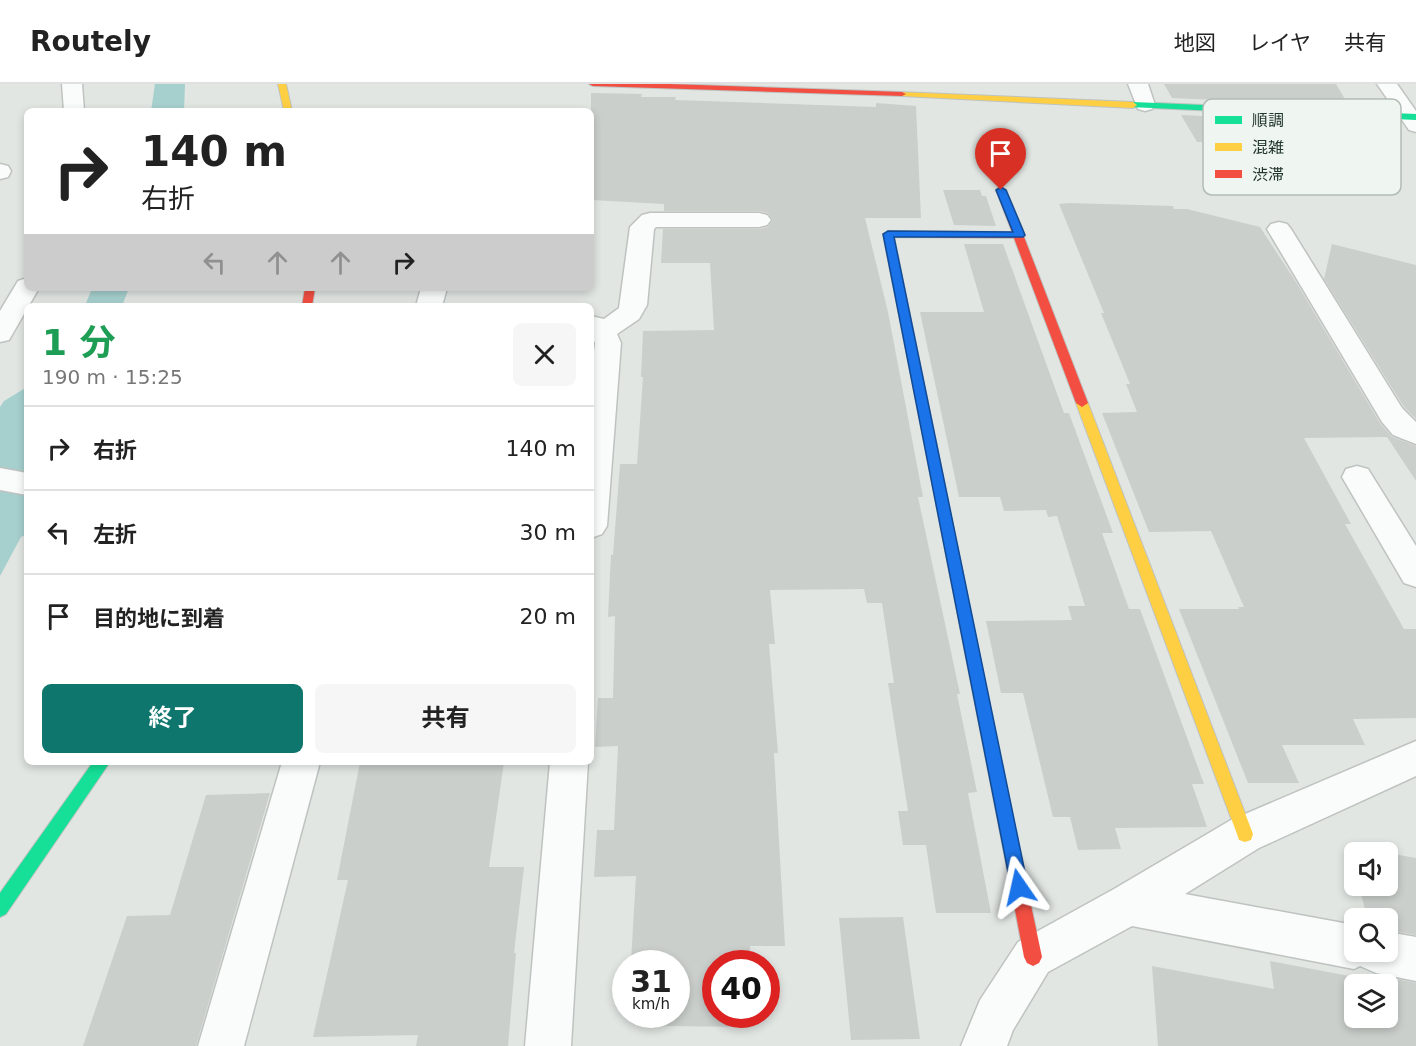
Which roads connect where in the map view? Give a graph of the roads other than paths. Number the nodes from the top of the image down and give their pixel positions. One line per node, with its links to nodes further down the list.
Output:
1 (72, 84): 11 (street)
2 (282, 84): 12 (street)
3 (593, 84): 6 (street)
4 (1138, 84): 10 (street)
5 (1387, 84): 8 (street)
6 (724, 86): 7 (street)
7 (869, 88): 10 (street)
8 (1398, 99)
9 (1401, 103): 14 (street)
10 (1145, 105): 13 (street)
11 (74, 108)
12 (287, 108)
13 (1203, 108)
14 (1414, 120)
15 (1001, 190): 18 (street)
16 (759, 220): 20 (street)
17 (1279, 229): 22 (street)
18 (1020, 235): 32 (street); 37 (street)
19 (24, 291): 21 (street)
20 (597, 328): 26 (street)
21 (0, 334)
22 (1416, 434)
23 (1357, 477): 27 (street)
24 (0, 479): 25 (street)
25 (24, 483)
26 (594, 494)
27 (1416, 574)
28 (1416, 758): 32 (street)
29 (100, 765): 34 (street)
30 (300, 765): 39 (street)
31 (569, 765): 40 (street)
32 (1245, 834): 33 (street)
33 (1129, 904): 35 (street); 37 (street)
34 (0, 908)
35 (1344, 945)
36 (1398, 955): 38 (street)
37 (1034, 957): 41 (street)
38 (1416, 958)
39 (220, 1046)
40 (548, 1046)
41 (984, 1046)

